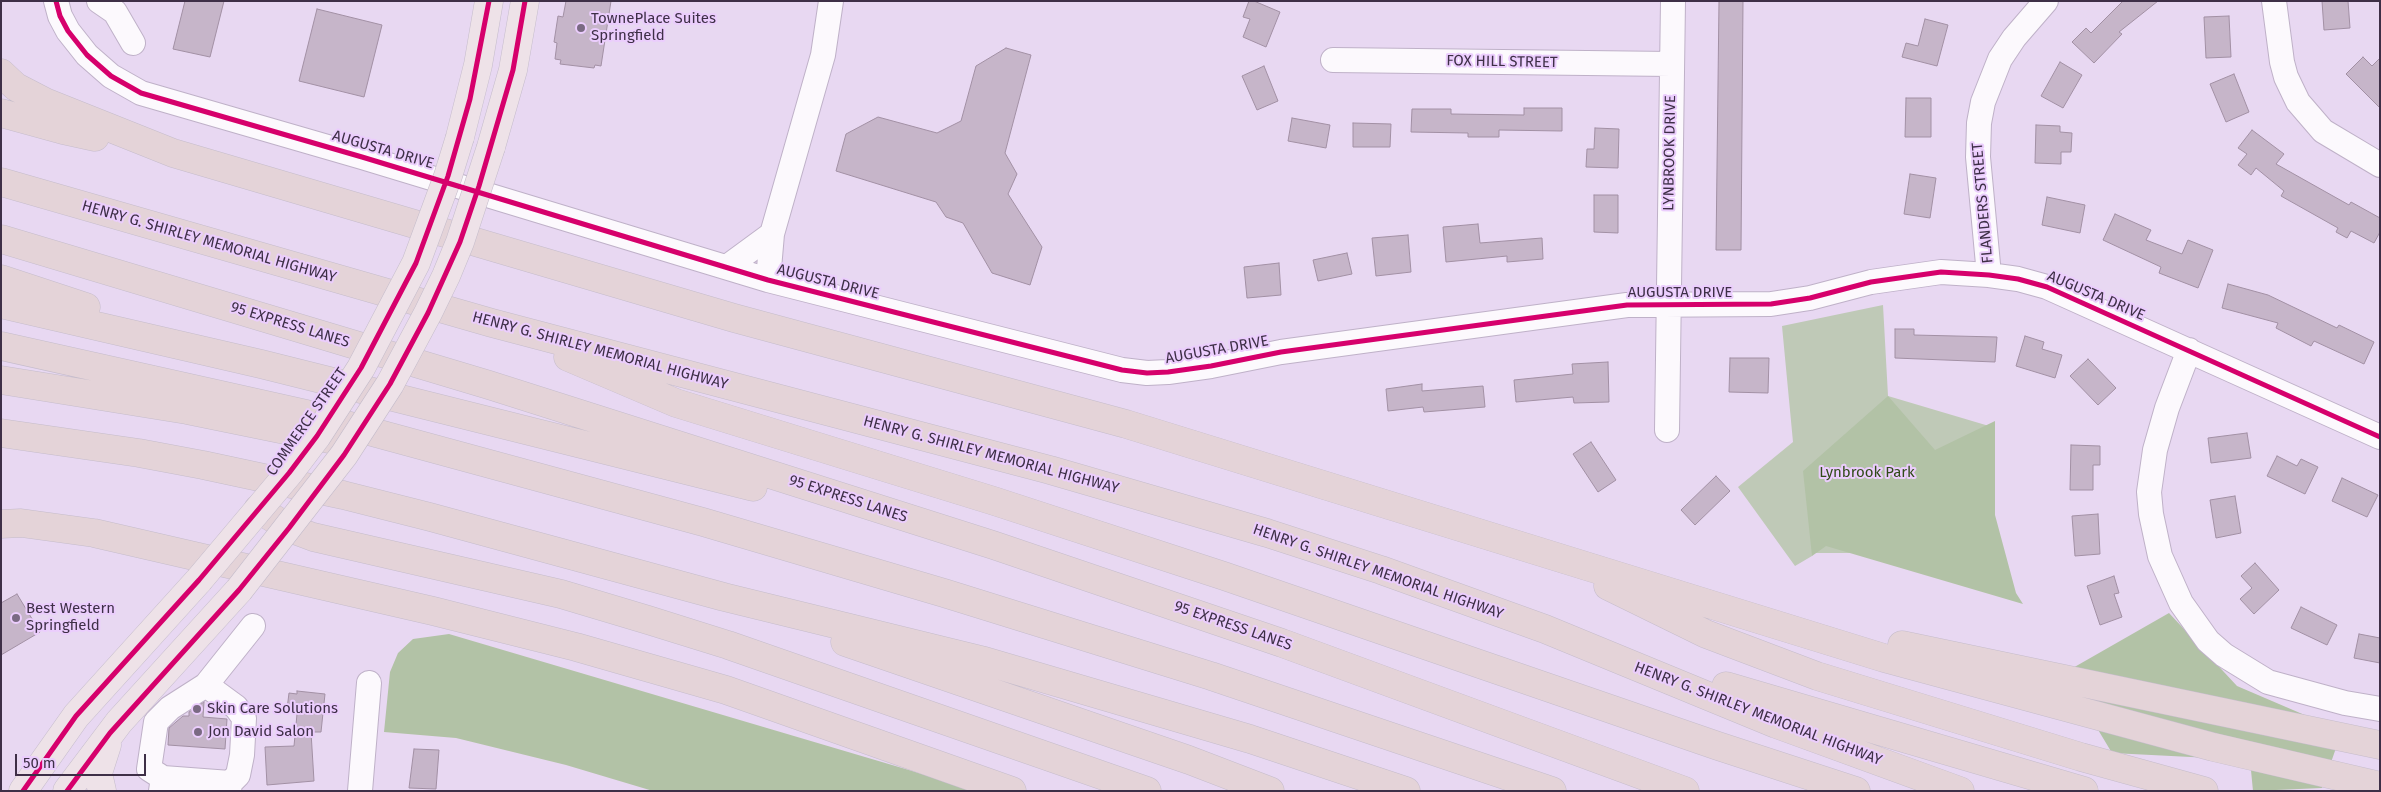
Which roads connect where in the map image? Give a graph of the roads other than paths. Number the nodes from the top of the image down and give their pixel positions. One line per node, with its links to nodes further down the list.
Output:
1 (56, 1): 19 (street, AUGUSTA DRIVE)
2 (99, 1): 9 (street)
3 (489, 1): 34 (main road, COMMERCE STREET, bridge)
4 (525, 1): 36 (main road, bridge)
5 (831, 1): 17 (street)
6 (1673, 1): 11 (street, LYNBROOK DRIVE)
7 (2046, 1): 20 (street, FLANDERS STREET)
8 (2274, 1): 15 (street)
9 (133, 43)
10 (1333, 60): 11 (street, FOX HILL STREET)
11 (1672, 64): 24 (street, LYNBROOK DRIVE)
12 (1, 73): 14 (highway)
13 (1, 112): 14 (highway)
14 (173, 153): 38 (highway)
15 (2380, 165)
16 (1, 182): 25 (highway, HENRY G. SHIRLEY MEMORIAL HIGHWAY)
17 (772, 234): 19 (street); 22 (street)
18 (1, 239): 37 (highway, 95 EXPRESS LANES)
19 (728, 267): 22 (street, AUGUSTA DRIVE)
20 (1989, 275): 24 (street, AUGUSTA DRIVE); 27 (street, AUGUSTA DRIVE)
21 (1, 279): 28 (highway)
22 (768, 280): 24 (street, AUGUSTA DRIVE)
23 (1, 304): 28 (highway)
24 (1668, 305): 30 (street, LYNBROOK DRIVE)
25 (492, 323): 42 (highway, HENRY G. SHIRLEY MEMORIAL HIGHWAY); 61 (highway)
26 (1, 346): 33 (highway)
27 (2189, 350): 32 (street, AUGUSTA DRIVE); 45 (street)
28 (260, 364): 37 (highway)
29 (1, 380): 33 (highway)
30 (1667, 430)
31 (1, 433): 39 (highway)
32 (2380, 437)
33 (527, 474): 59 (highway)
34 (258, 509): 36 (highway); 51 (main road, COMMERCE STREET, bridge)
35 (1, 524): 55 (highway)
36 (289, 528): 46 (main road, bridge); 56 (highway)
37 (993, 546): 60 (highway, 95 EXPRESS LANES)
38 (1546, 555): 40 (highway); 64 (highway)
39 (724, 597): 57 (highway); 58 (highway)
40 (1694, 598): 47 (highway); 49 (highway)
41 (253, 626): 44 (street)
42 (1545, 630): 62 (highway, HENRY G. SHIRLEY MEMORIAL HIGHWAY); 63 (highway)
43 (369, 683): 54 (street)
44 (206, 685): 48 (street); 50 (street)
45 (2380, 709)
46 (119, 722): 52 (main road); 53 (main road)
47 (2380, 745)
48 (162, 784): 50 (street)
49 (2380, 786)
50 (230, 787)
51 (23, 791)
52 (67, 791)
53 (102, 791)
54 (360, 791)
55 (1012, 791)
56 (1147, 791)
57 (1270, 791)
58 (1406, 791)
59 (1552, 791)
60 (1685, 791)
61 (1856, 791)
62 (1960, 791)
63 (2084, 791)
64 (2204, 791)

